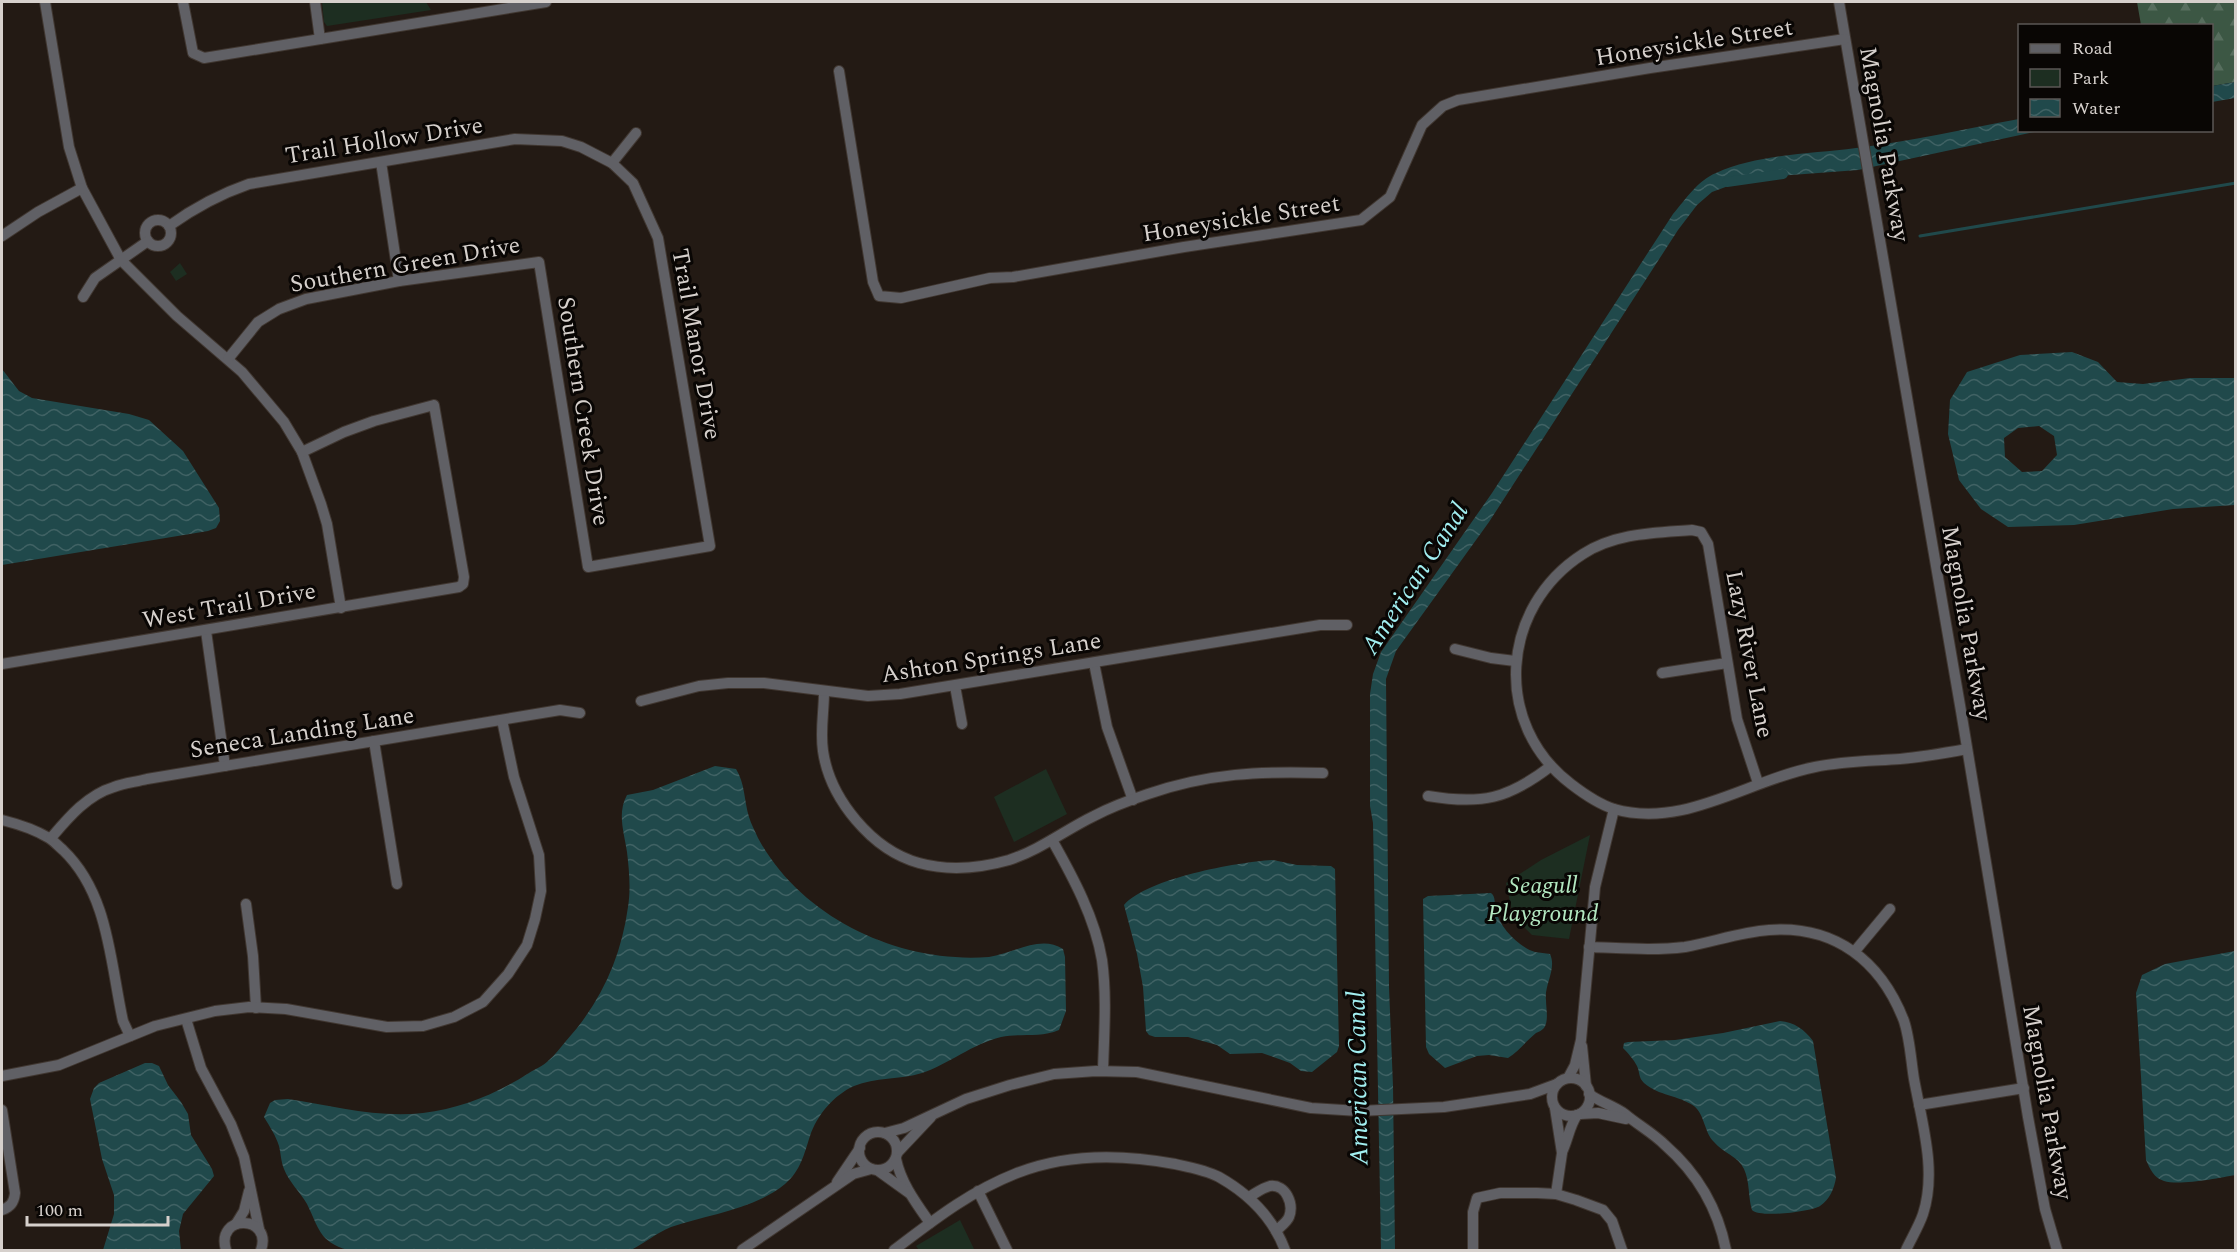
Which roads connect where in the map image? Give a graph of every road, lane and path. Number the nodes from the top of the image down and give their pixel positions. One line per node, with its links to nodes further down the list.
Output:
1 (45, 2): 12 (street)
2 (183, 2): 6 (street)
3 (315, 2): 6 (street)
4 (546, 2): 6 (street)
5 (1839, 2): 7 (street, Magnolia Parkway)
6 (320, 39)
7 (1845, 39): 8 (street, Honeysickle Street); 39 (street, Magnolia Parkway)
8 (839, 71)
9 (636, 133): 11 (street)
10 (381, 162): 11 (street, Trail Hollow Drive); 13 (street, Trail Hollow Drive); 18 (street)
11 (612, 163): 22 (street, Trail Manor Drive)
12 (82, 188): 14 (street); 16 (street)
13 (169, 226): 15 (street, Trail Hollow Drive); 15 (street, Trail Hollow Drive)
14 (2, 236)
15 (148, 241): 16 (street, Trail Hollow Drive)
16 (121, 260): 19 (street, Trail Hollow Drive); 20 (street)
17 (539, 262): 18 (street, Southern Green Drive); 22 (street, Southern Creek Drive)
18 (399, 281): 20 (street, Southern Green Drive)
19 (83, 297)
20 (228, 359): 21 (street)
21 (302, 452): 23 (street); 23 (street, West Trail Drive)
22 (588, 567)
23 (341, 608): 25 (street, West Trail Drive)
24 (1347, 625): 28 (street, Ashton Springs Lane)
25 (206, 631): 30 (street, West Trail Drive); 40 (street)
26 (1455, 649): 27 (street)
27 (1515, 661): 29 (street, Lazy River Lane); 41 (street)
28 (1094, 663): 32 (street, Ashton Springs Lane); 45 (street)
29 (1727, 663): 31 (street); 43 (street, Lazy River Lane)
30 (2, 664)
31 (1662, 673)
32 (955, 686): 33 (street, Ashton Springs Lane); 37 (street)
33 (824, 692): 34 (street, Ashton Springs Lane); 49 (street)
34 (641, 700)
35 (580, 713): 36 (street, Seneca Landing Lane)
36 (502, 720): 38 (street, Seneca Landing Lane); 55 (street)
37 (962, 724)
38 (374, 741): 40 (street, Seneca Landing Lane); 50 (street)
39 (1967, 749): 43 (street); 63 (street, Magnolia Parkway)
40 (225, 766): 48 (street, Seneca Landing Lane)
41 (1551, 766): 44 (street); 46 (street)
42 (1323, 773): 45 (street)
43 (1758, 783): 46 (street)
44 (1428, 795)
45 (1133, 800): 49 (street)
46 (1614, 809): 53 (street)
47 (2, 820): 48 (street)
48 (51, 838): 57 (street)
49 (1052, 840): 59 (street)
50 (397, 884)
51 (246, 904): 55 (street)
52 (1890, 909): 54 (street)
53 (1590, 946): 54 (street); 58 (street)
54 (1855, 951): 66 (street)
55 (256, 1008): 56 (street)
56 (186, 1019): 57 (street); 77 (street)
57 (130, 1036): 60 (street)
58 (1581, 1040): 61 (street); 64 (street)
59 (1103, 1071): 65 (street); 69 (street)
60 (2, 1076)
61 (1568, 1078): 62 (street); 64 (street)
62 (1557, 1084): 65 (street); 67 (street)
63 (2024, 1088): 66 (street); 99 (street, Magnolia Parkway)
64 (1588, 1090): 70 (street); 71 (street)
65 (1530, 1094): 67 (street)
66 (1919, 1105): 98 (street)
67 (1554, 1106): 70 (street); 74 (street)
68 (2, 1110): 83 (street)
69 (936, 1113): 72 (street); 75 (street)
70 (1578, 1114): 71 (street); 74 (street)
71 (1632, 1120): 97 (street)
72 (885, 1133): 73 (street); 75 (street)
73 (860, 1148): 76 (street); 78 (street)
74 (1562, 1153): 81 (street)
75 (896, 1156): 76 (street); 80 (street)
76 (874, 1169): 78 (street); 80 (street)
77 (250, 1185): 85 (street); 86 (street)
78 (833, 1187): 91 (street)
79 (978, 1191): 82 (street); 84 (street); 93 (street)
80 (909, 1193): 84 (street)
81 (1556, 1194): 95 (street); 96 (street)
82 (1249, 1197): 87 (street); 87 (street)
83 (5, 1209)
84 (930, 1223): 92 (street)
85 (236, 1224): 86 (street); 89 (street)
86 (259, 1229): 88 (street)
87 (1276, 1231): 94 (street)
88 (262, 1246): 90 (street)
89 (226, 1250)
90 (273, 1251)
91 (742, 1251)
92 (894, 1251)
93 (1007, 1251)
94 (1285, 1251)
95 (1473, 1251)
96 (1622, 1251)
97 (1726, 1251)
98 (1906, 1251)
99 (2057, 1251)

